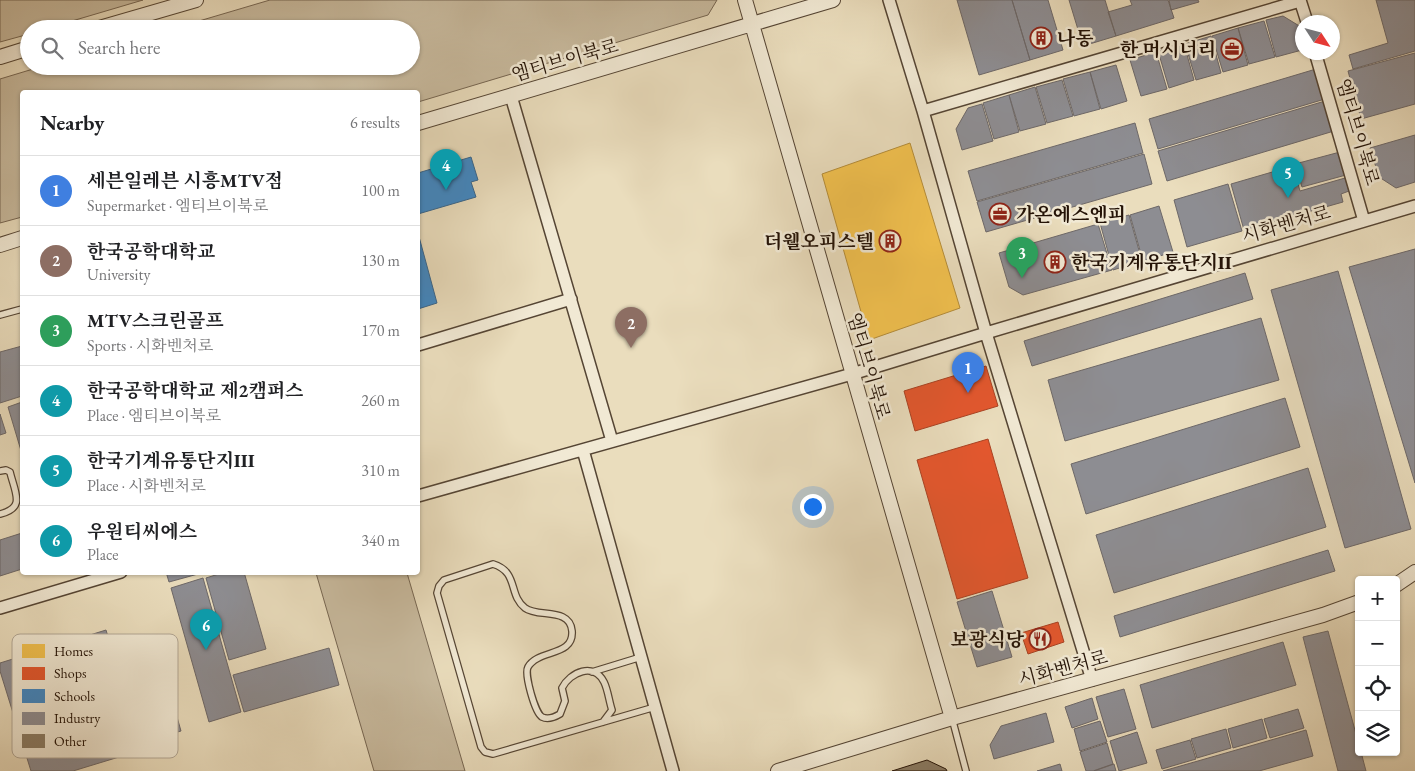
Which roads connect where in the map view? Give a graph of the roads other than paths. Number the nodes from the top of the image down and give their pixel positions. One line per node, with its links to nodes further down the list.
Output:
1 (196, 0): 7 (street)
2 (745, 0): 8 (street)
3 (833, 0): 8 (street, 엠티브이북로)
4 (890, 0): 13 (street)
5 (1300, 1): 6 (street); 13 (street)
6 (1305, 15)
7 (127, 20)
8 (752, 24): 12 (street, 엠티브이북로); 24 (street, 엠티브이북로)
9 (20, 51): 10 (street)
10 (0, 57)
11 (1317, 60): 16 (street, 엠티브이북로)
12 (511, 96): 14 (street, 엠티브이북로); 19 (street)
13 (923, 111): 22 (street)
14 (420, 122)
15 (1415, 206): 16 (street, 시화벤처로)
16 (1364, 221): 22 (street, 시화벤처로)
17 (20, 239): 18 (street)
18 (0, 244)
19 (571, 299): 23 (street); 25 (street)
20 (20, 310): 21 (lane)
21 (0, 315)
22 (986, 333): 24 (street, 시화벤처로); 37 (street)
23 (420, 344)
24 (852, 374): 25 (street, 시화벤처로); 39 (street, 엠티브이북로)
25 (612, 441): 26 (street, 시화벤처로)
26 (583, 450): 28 (street, 시화벤처로); 35 (street)
27 (0, 471): 29 (lane)
28 (420, 495)
29 (0, 514)
30 (1415, 572): 32 (street)
31 (111, 575): 34 (street)
32 (1400, 582)
33 (1355, 603): 37 (street, 시화벤처로)
34 (0, 608)
35 (641, 657): 36 (lane); 38 (street)
36 (592, 672): 40 (lane); 40 (lane)
37 (1092, 680): 39 (street, 시화벤처로)
38 (655, 707): 40 (lane); 41 (street)
39 (952, 718): 42 (street, 시화벤처로); 43 (lane)
40 (603, 722)
41 (673, 771)
42 (778, 771)
43 (966, 771)

